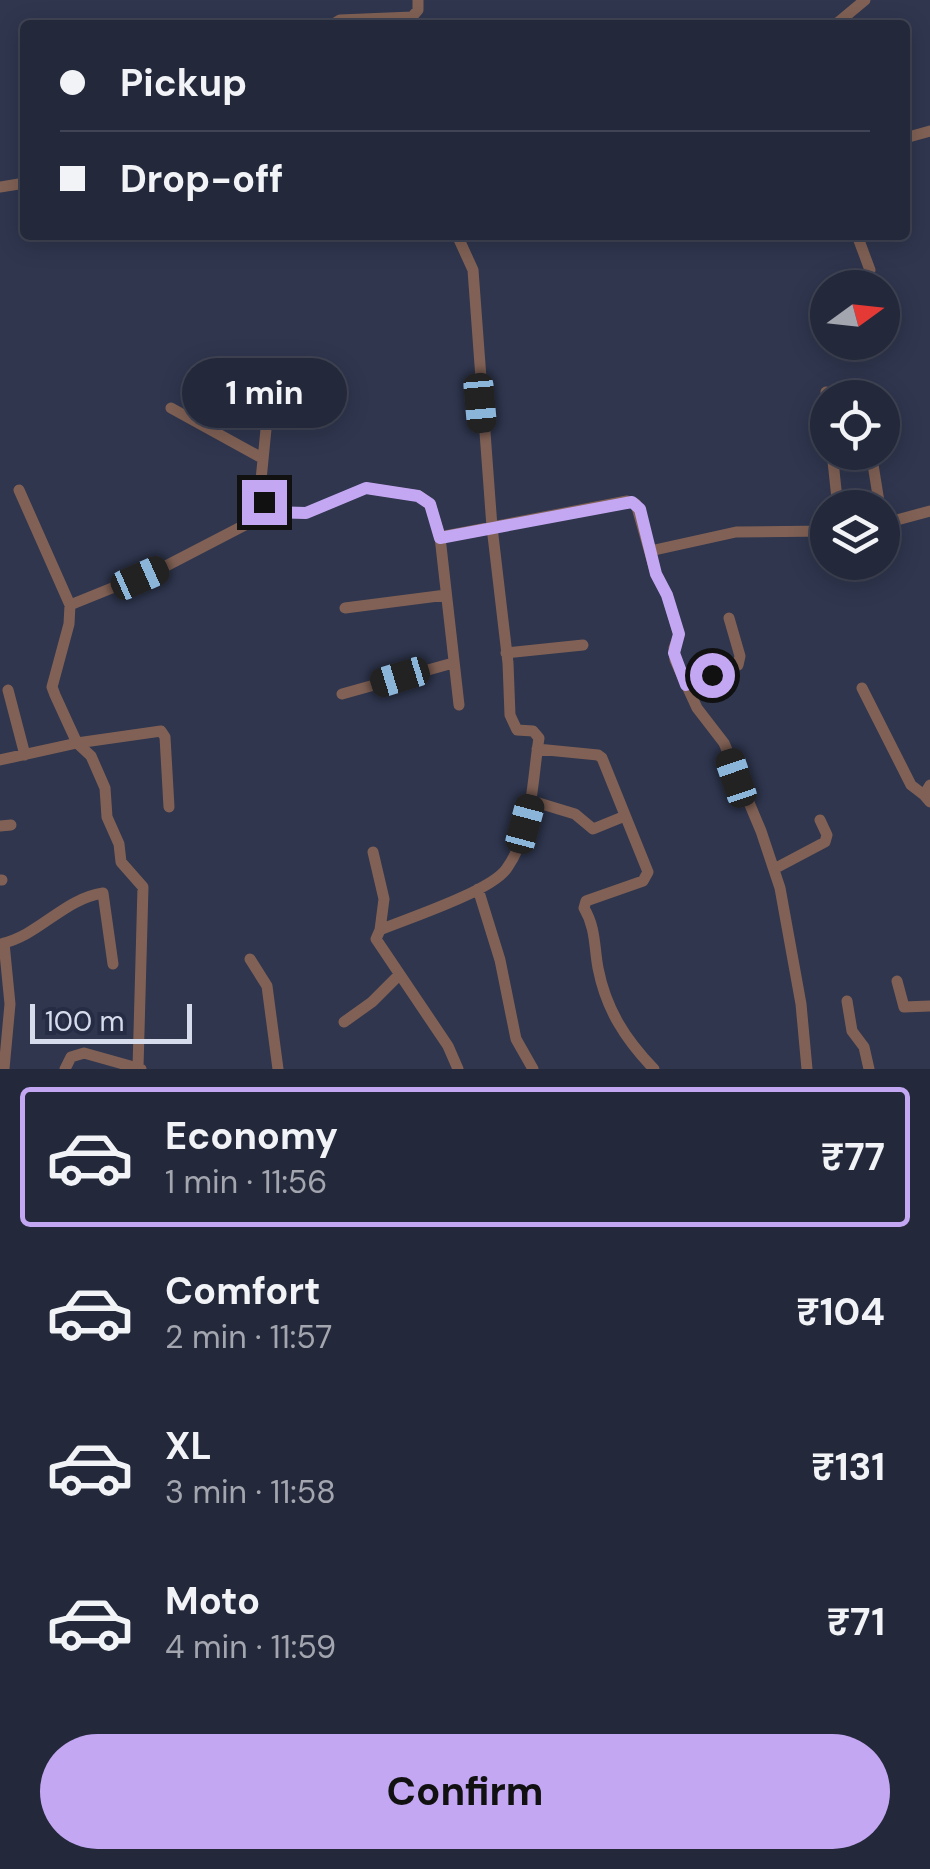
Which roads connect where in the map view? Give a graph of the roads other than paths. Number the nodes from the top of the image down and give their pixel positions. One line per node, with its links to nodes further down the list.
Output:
1 (865, 0): 2 (street)
2 (840, 20)
3 (460, 240): 13 (street)
4 (860, 240): 5 (street)
5 (870, 270)
6 (171, 408): 8 (street)
7 (268, 419): 8 (street)
8 (262, 458): 11 (street)
9 (19, 490): 18 (street)
10 (930, 511): 12 (street)
11 (270, 512): 15 (street); 18 (street)
12 (900, 519)
13 (492, 527): 15 (street); 16 (street); 22 (street)
14 (810, 531): 16 (street)
15 (440, 538): 17 (street)
16 (650, 551): 24 (street)
17 (446, 595): 19 (street); 23 (street)
18 (70, 604): 29 (street)
19 (345, 608)
20 (729, 618): 24 (street)
21 (583, 646): 22 (street)
22 (506, 653): 31 (street)
23 (453, 663): 27 (street); 28 (street)
24 (686, 685): 40 (street)
25 (862, 688): 34 (street)
26 (8, 690): 32 (street)
27 (342, 694)
28 (458, 705)
29 (77, 742): 32 (street); 36 (street); 51 (street)
30 (0, 743): 33 (street)
31 (538, 749): 35 (street); 37 (street)
32 (25, 755): 33 (street)
33 (2, 760)
34 (928, 794)
35 (532, 801): 37 (street); 41 (street)
36 (169, 807)
37 (626, 816): 57 (street)
38 (820, 820): 40 (street)
39 (373, 852): 42 (street)
40 (774, 870): 58 (street)
41 (478, 889): 42 (street); 56 (street)
42 (380, 930): 46 (street)
43 (2, 943): 45 (street); 52 (street)
44 (250, 960): 54 (street)
45 (113, 964)
46 (399, 974): 50 (street); 55 (street)
47 (898, 981): 49 (street)
48 (847, 1000): 59 (street)
49 (930, 1006)
50 (344, 1022)
51 (139, 1068): 53 (street)
52 (4, 1069)
53 (65, 1069)
54 (278, 1069)
55 (458, 1069)
56 (533, 1069)
57 (653, 1069)
58 (807, 1069)
59 (869, 1069)

